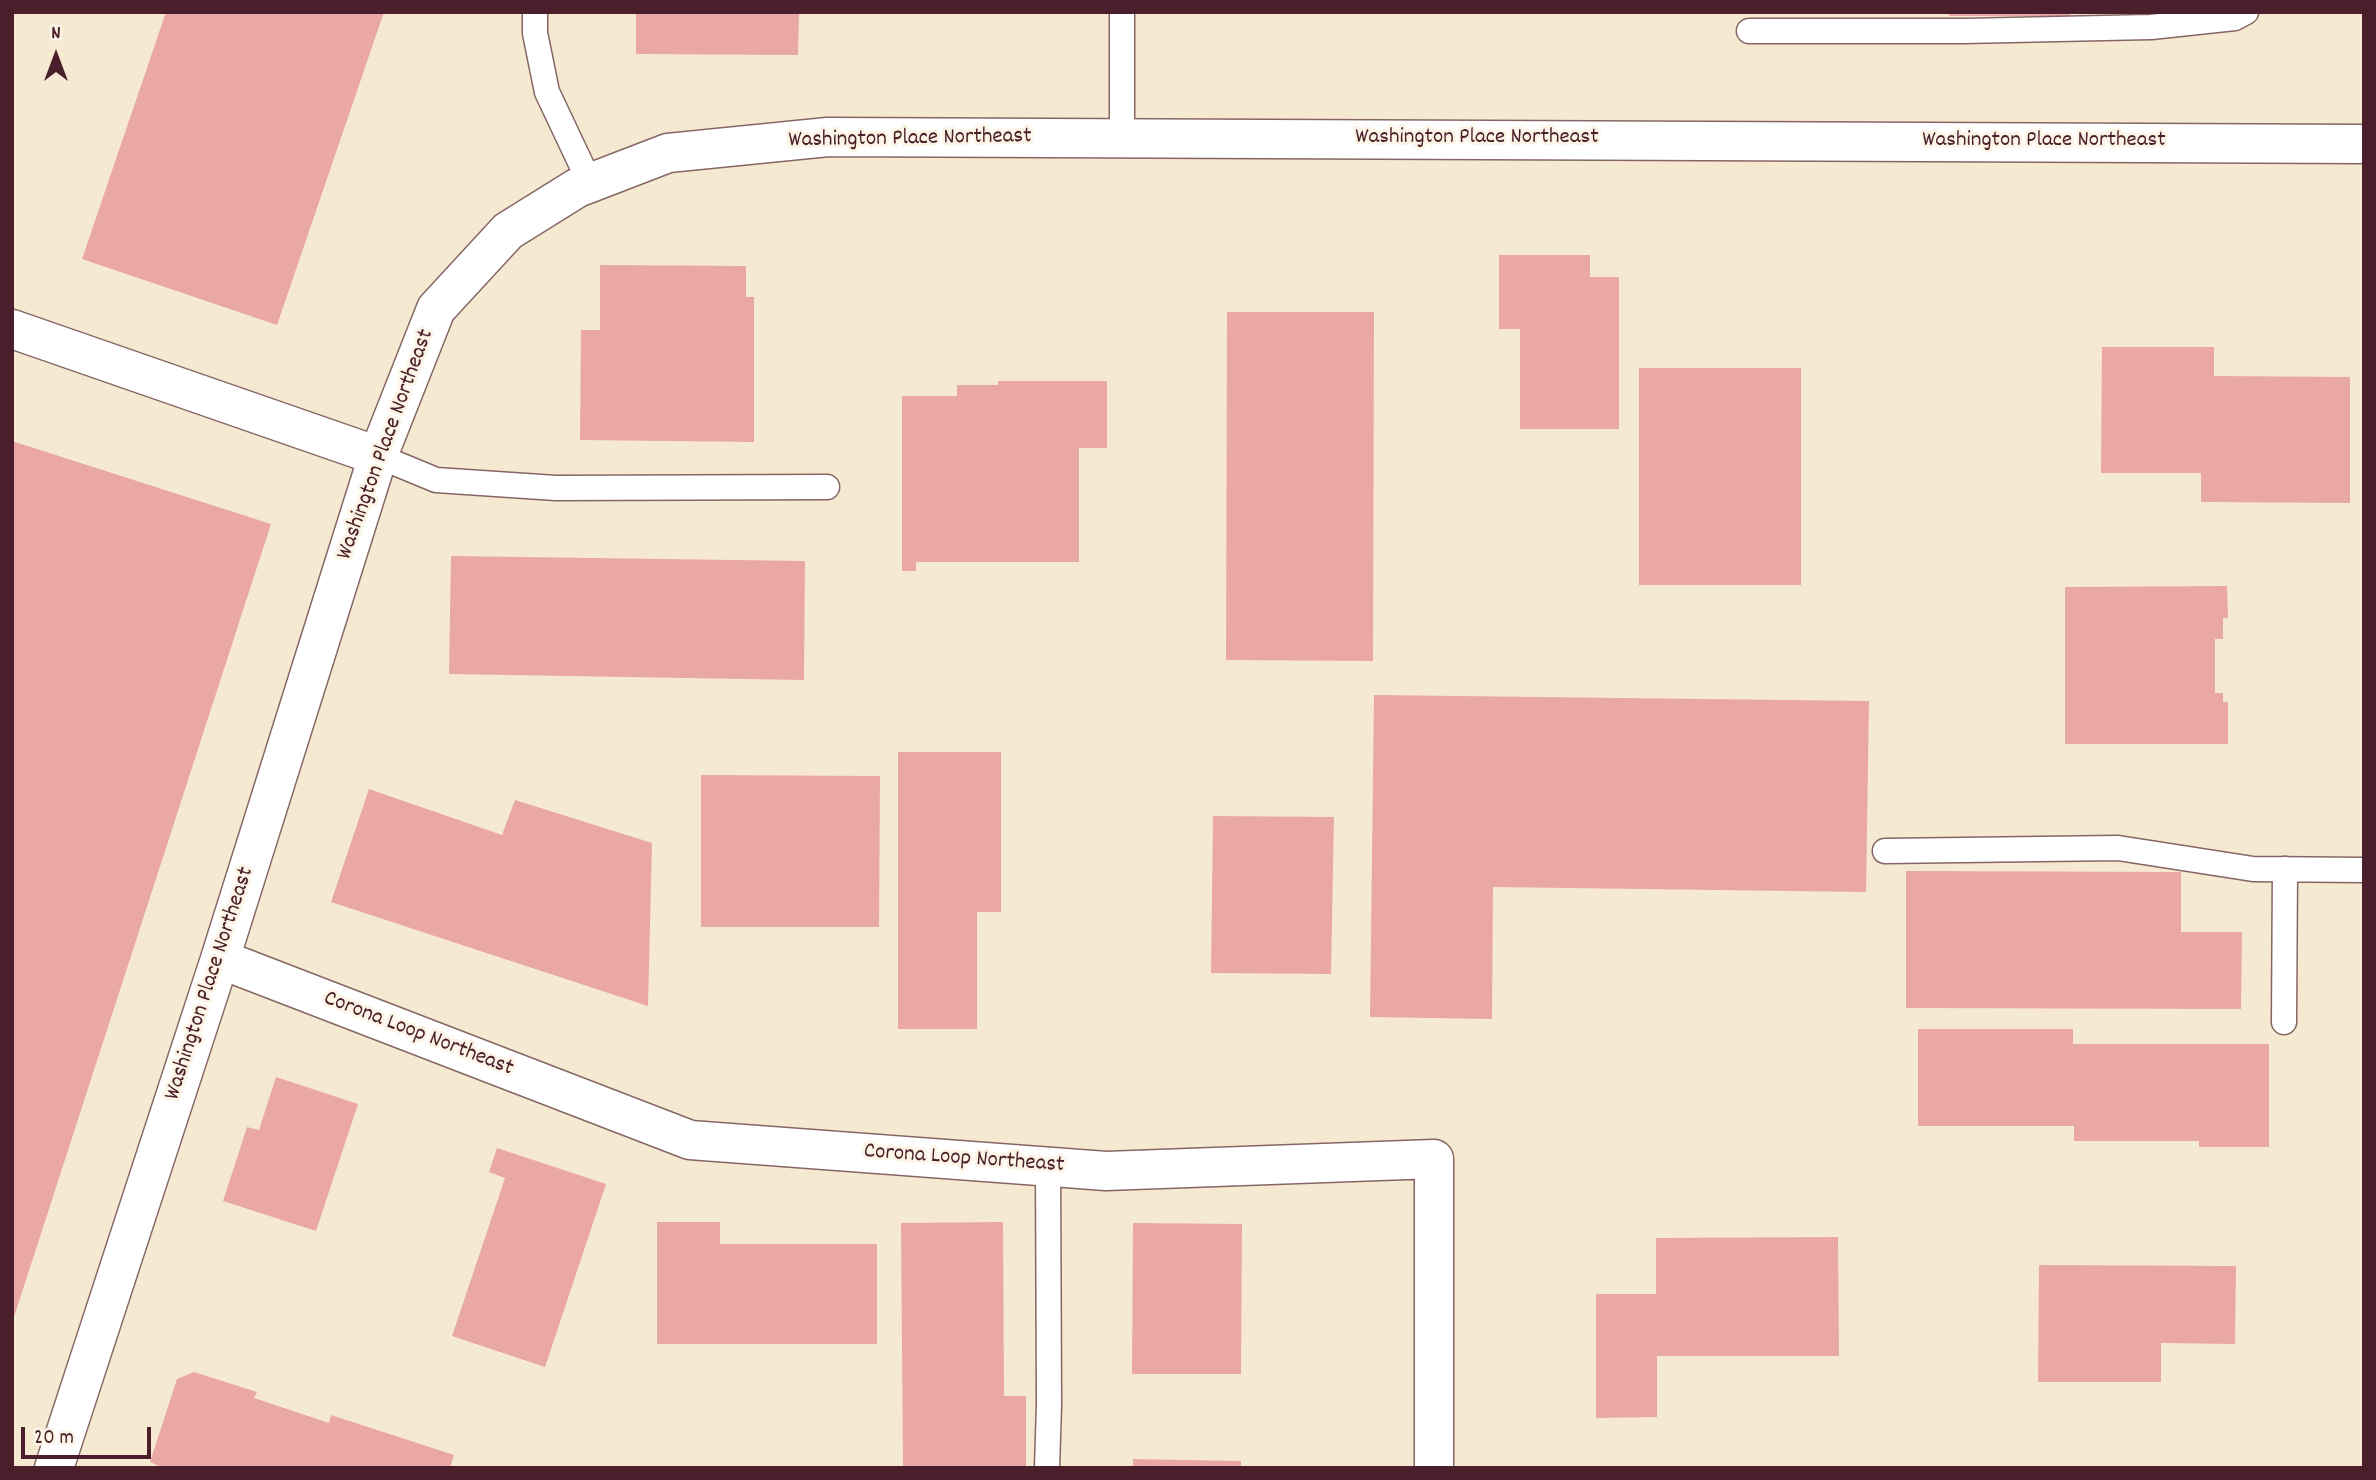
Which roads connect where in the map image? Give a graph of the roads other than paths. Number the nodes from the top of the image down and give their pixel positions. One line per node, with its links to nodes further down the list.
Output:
1 (535, 12): 7 (lane)
2 (1122, 12): 5 (lane)
3 (2246, 12): 4 (lane)
4 (1749, 31)
5 (1122, 139): 6 (street, Washington Place Northeast); 7 (street, Washington Place Northeast)
6 (2364, 144)
7 (590, 183): 9 (street, Washington Place Northeast)
8 (12, 329): 9 (street)
9 (378, 456): 10 (lane); 14 (street, Washington Place Northeast)
10 (827, 487)
11 (1885, 850): 12 (lane)
12 (2285, 869): 13 (lane); 15 (lane)
13 (2364, 870)
14 (220, 959): 16 (street, Corona Loop Northeast); 17 (street, Washington Place Northeast)
15 (2284, 1022)
16 (1048, 1166): 18 (lane); 19 (street, Corona Loop Northeast)
17 (54, 1468)
18 (1047, 1468)
19 (1434, 1468)

